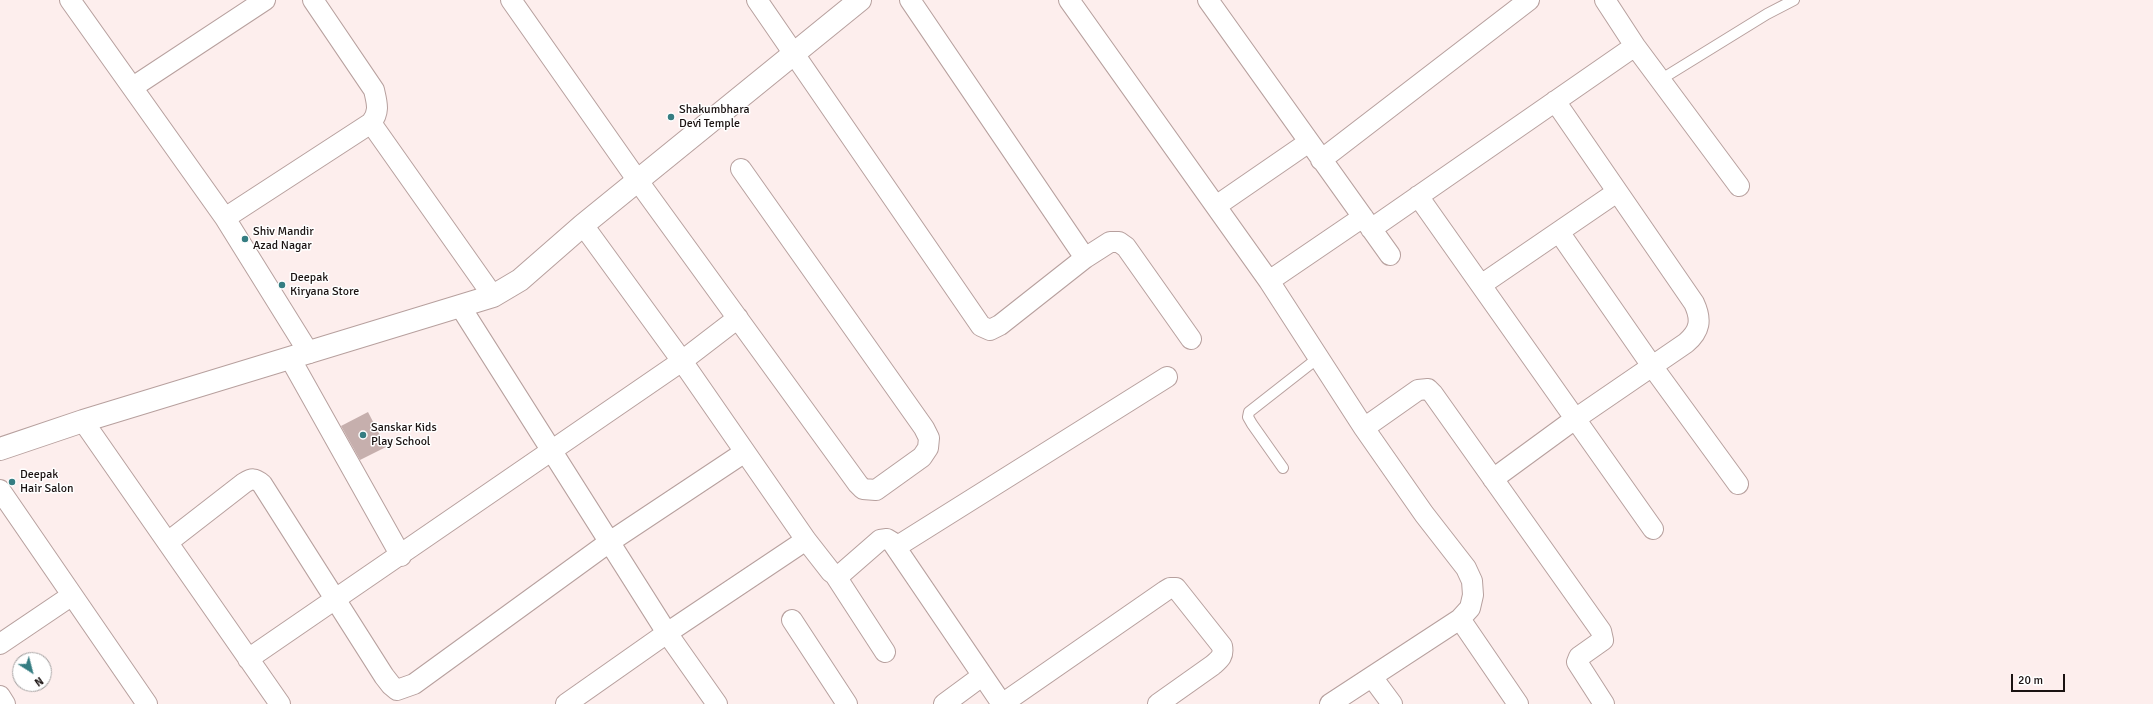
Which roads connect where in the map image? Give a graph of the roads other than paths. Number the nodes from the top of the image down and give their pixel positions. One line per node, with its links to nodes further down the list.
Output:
1 (70, 0): 16 (street)
2 (265, 0): 16 (street)
3 (313, 0): 18 (street)
4 (510, 0): 22 (street)
5 (757, 0): 14 (street)
6 (860, 0): 14 (street)
7 (910, 0): 32 (street)
8 (1069, 0): 26 (street)
9 (1208, 0): 19 (street)
10 (1529, 0): 20 (street)
11 (1605, 0): 13 (street)
12 (1794, 0): 15 (lane)
13 (1635, 46): 15 (street); 17 (street)
14 (794, 54): 22 (street); 32 (street)
15 (1660, 80): 23 (street)
16 (133, 87): 27 (street)
17 (1555, 101): 24 (street); 25 (street)
18 (371, 123): 27 (street); 35 (street)
19 (1309, 142): 20 (street); 26 (street)
20 (1321, 160): 28 (street)
21 (741, 168): 37 (street)
22 (638, 181): 29 (street); 37 (street)
23 (1739, 186)
24 (1617, 192): 30 (street); 42 (street)
25 (1418, 196): 28 (street); 34 (street)
26 (1216, 206): 33 (street)
27 (226, 218): 39 (street)
28 (1367, 223): 31 (street); 33 (street)
29 (583, 225): 35 (street); 41 (street)
30 (1559, 232): 34 (street); 42 (street)
31 (1390, 255)
32 (1084, 258): 38 (street)
33 (1269, 281): 40 (street)
34 (1481, 285): 44 (street)
35 (494, 296): 36 (street)
36 (460, 306): 39 (street); 48 (street)
37 (738, 318): 41 (street)
38 (1192, 339)
39 (299, 355): 45 (street); 59 (street)
40 (1318, 358): 46 (street); 50 (lane)
41 (682, 361): 48 (street); 49 (street)
42 (1652, 366): 44 (street); 52 (street)
43 (1167, 377): 58 (street)
44 (1575, 419): 51 (street); 54 (street)
45 (83, 421): 47 (street); 56 (street)
46 (1364, 428): 51 (street); 63 (street)
47 (2, 444)
48 (550, 452): 57 (street); 59 (street)
49 (745, 452): 55 (street); 57 (street)
50 (1283, 468)
51 (1493, 479): 84 (street)
52 (1738, 484)
53 (0, 490): 61 (street)
54 (1653, 529)
55 (806, 540): 60 (street); 65 (street)
56 (168, 542): 62 (street); 68 (street)
57 (608, 543): 62 (street); 65 (street)
58 (896, 547): 60 (street); 69 (street)
59 (401, 556): 62 (street)
60 (835, 575): 67 (street)
61 (71, 596): 66 (street); 73 (street)
62 (336, 599): 68 (street)
63 (1460, 619): 70 (street); 83 (street)
64 (792, 620): 77 (street)
65 (667, 633): 75 (street); 76 (street)
66 (0, 644)
67 (885, 652)
68 (248, 659): 74 (street)
69 (982, 676): 78 (street); 79 (street)
70 (1372, 677): 81 (street); 82 (street)
71 (0, 696): 72 (street)
72 (5, 704)
73 (146, 704)
74 (280, 704)
75 (566, 704)
76 (717, 704)
77 (847, 704)
78 (944, 704)
79 (1002, 704): 80 (street)
80 (1158, 704)
81 (1330, 704)
82 (1392, 704)
83 (1518, 704)
84 (1604, 704)

